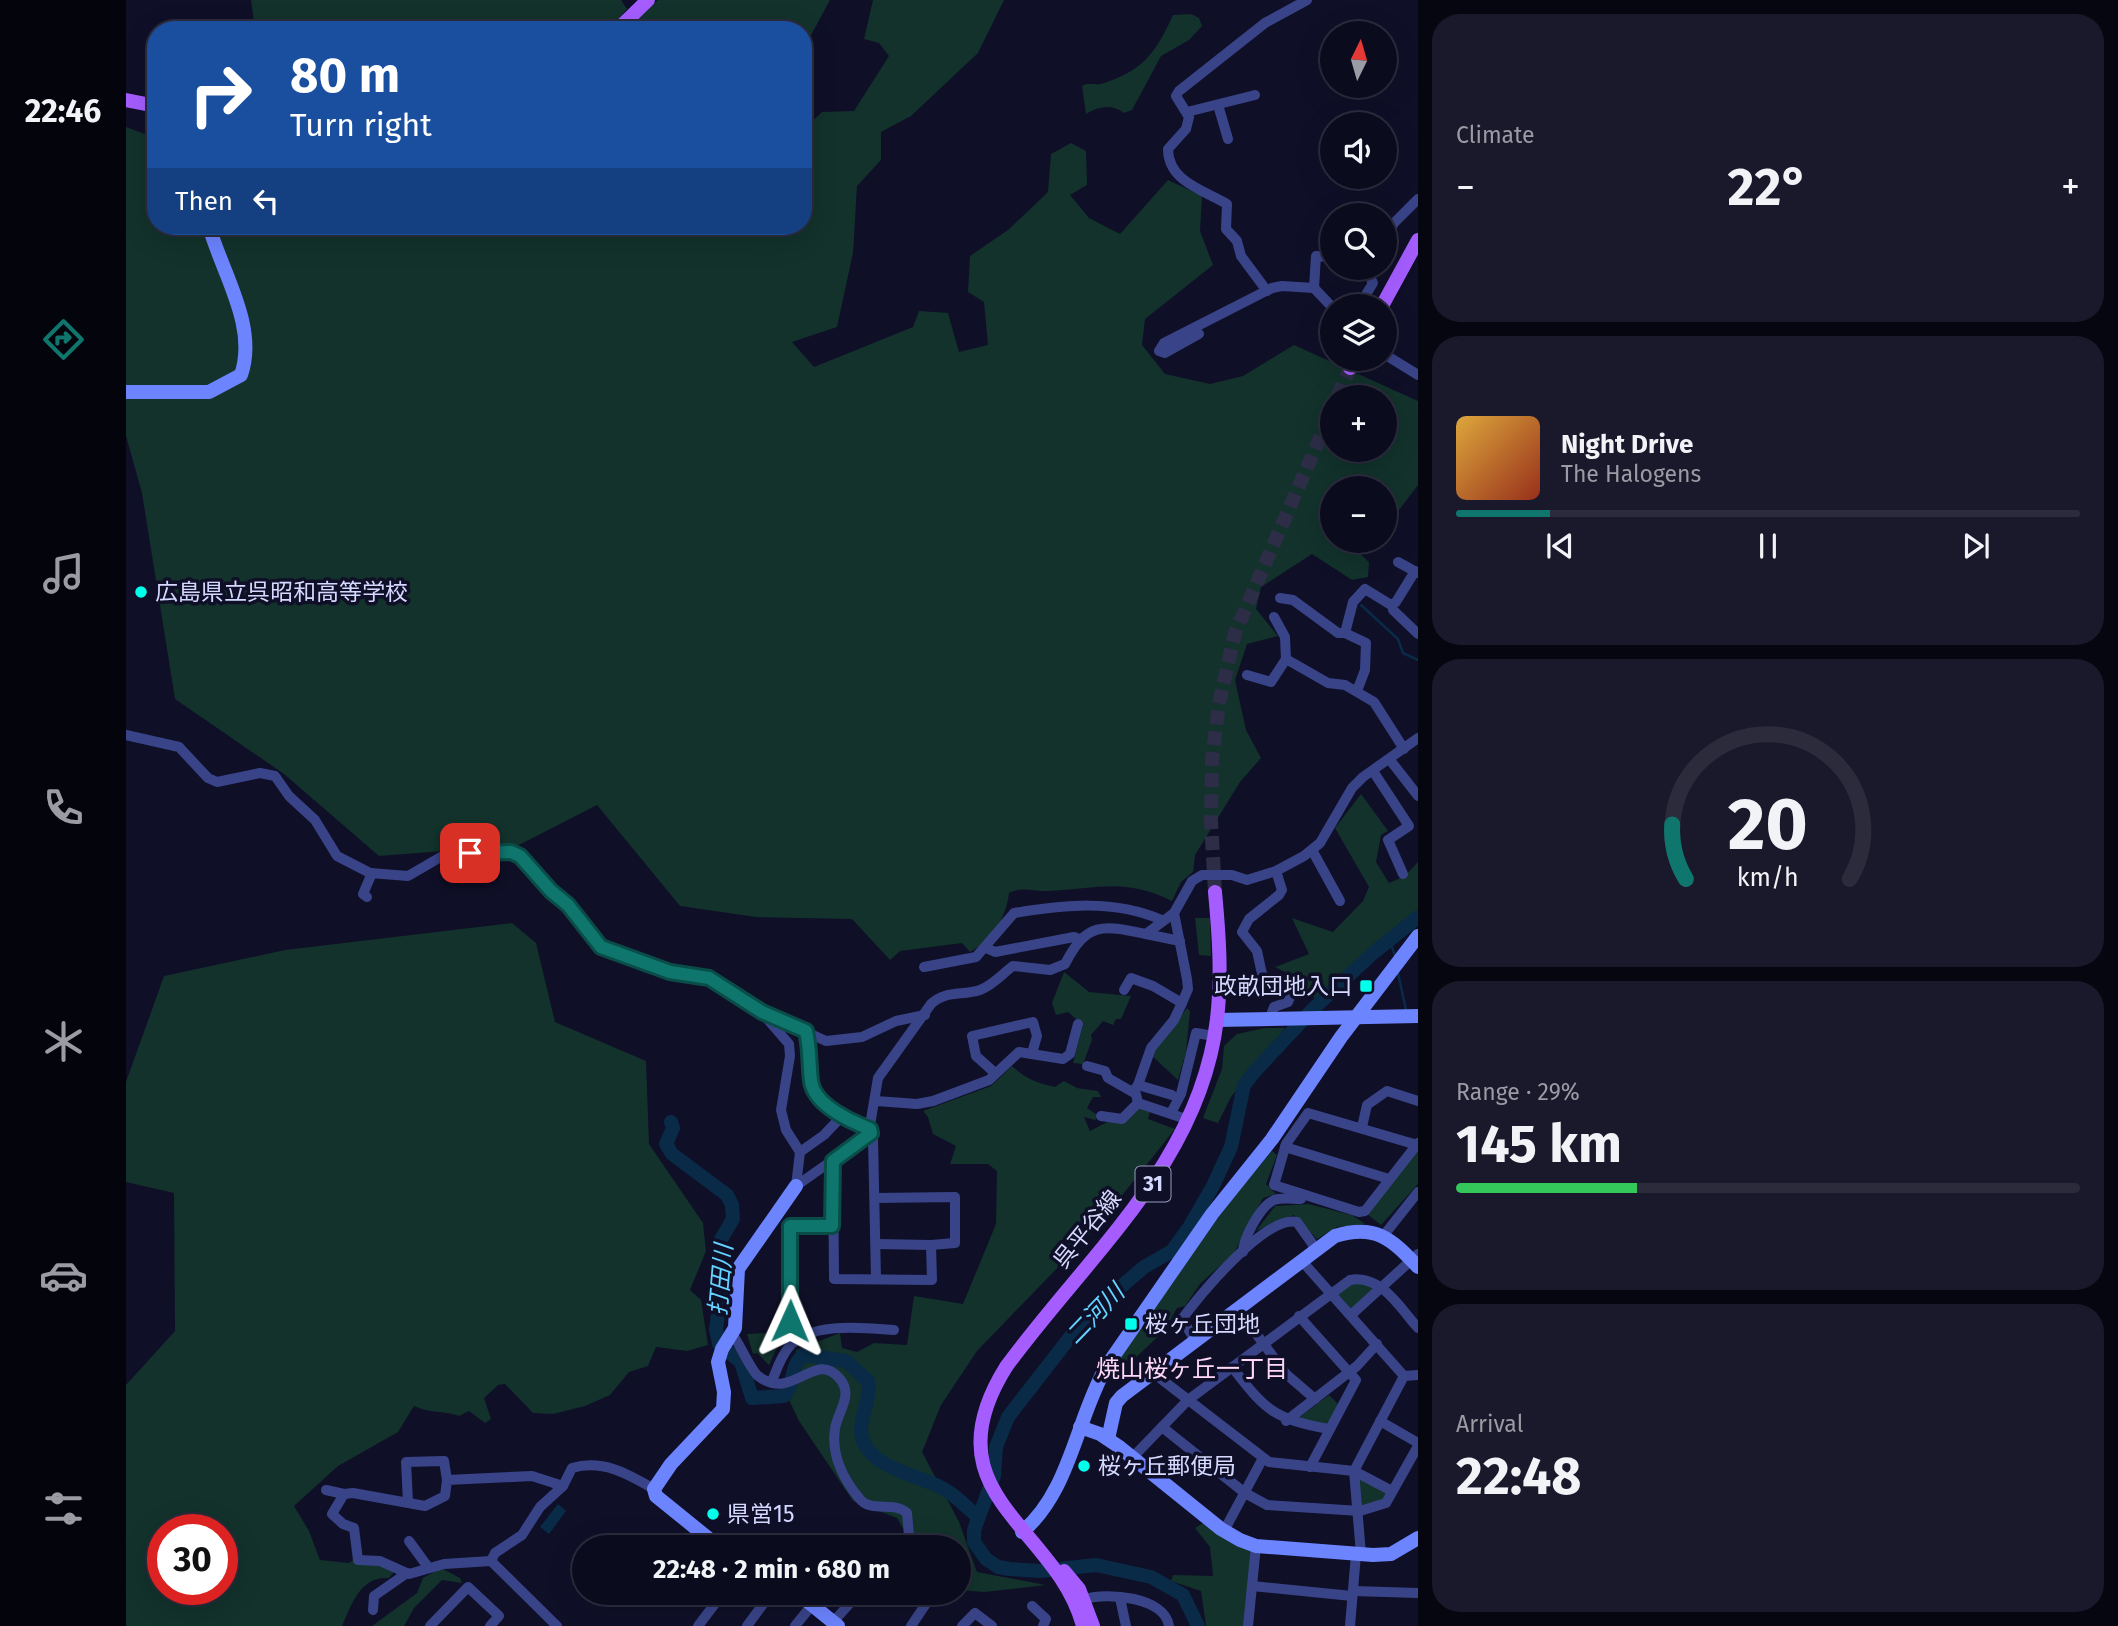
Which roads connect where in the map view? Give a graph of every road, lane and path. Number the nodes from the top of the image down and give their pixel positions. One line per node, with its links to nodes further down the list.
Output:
1 (648, 0): 3 (main road)
2 (1307, 0): 8 (street)
3 (626, 21)
4 (1255, 95): 7 (street)
5 (126, 100): 6 (main road)
6 (147, 104)
7 (1218, 105): 8 (street); 9 (street)
8 (1187, 112): 18 (street)
9 (1228, 139)
10 (1418, 199): 11 (street)
11 (1397, 220)
12 (212, 235): 26 (street)
13 (1418, 240): 22 (main road)
14 (1320, 256): 17 (street)
15 (1371, 280): 16 (street)
16 (1373, 284): 20 (street); 21 (street)
17 (1314, 288): 18 (street); 19 (street)
18 (1267, 291): 23 (street)
19 (1320, 294)
20 (1367, 294)
21 (1380, 294)
22 (1388, 294)
23 (1199, 334)
24 (1397, 362): 25 (street)
25 (1418, 375)
26 (126, 393)
27 (1398, 562): 28 (street)
28 (1416, 572): 32 (street)
29 (1280, 598): 32 (street)
30 (1393, 610): 33 (street)
31 (1274, 617): 34 (street)
32 (1345, 633): 36 (street)
33 (1418, 634)
34 (1286, 659): 35 (street); 36 (street)
35 (1247, 675)
36 (1357, 691): 39 (street)
37 (126, 735): 45 (street)
38 (1418, 738): 39 (street)
39 (1404, 749): 40 (street)
40 (1390, 760): 41 (street); 42 (street)
41 (1373, 771): 43 (street); 46 (street)
42 (1418, 796)
43 (1312, 850): 44 (street); 49 (street)
44 (1276, 871): 50 (street); 64 (street)
45 (372, 873): 48 (street); 60 (street)
46 (1403, 874)
47 (1215, 892): 65 (main road, 呉平谷線 / 31)
48 (367, 897)
49 (1340, 901)
50 (1174, 913): 51 (street); 55 (street)
51 (1162, 920): 52 (street); 56 (street)
52 (1146, 934): 54 (street); 55 (street)
53 (1418, 936): 62 (street)
54 (1079, 939): 56 (street); 61 (street)
55 (1180, 941): 59 (street)
56 (986, 948): 57 (street)
57 (924, 967)
58 (1124, 990): 59 (street)
59 (1182, 1003): 72 (street)
60 (762, 1012): 67 (street); 85 (street)
61 (925, 1015): 67 (street); 74 (street)
62 (1357, 1016): 63 (street); 64 (street); 123 (street)
63 (1414, 1018)
64 (1275, 1019): 65 (street)
65 (1217, 1020): 68 (main road, 呉平谷線 / 31)
66 (1078, 1024): 69 (street)
67 (806, 1031): 78 (street)
68 (1214, 1036): 77 (street); 80 (main road, 呉平谷線 / 31)
69 (1032, 1053): 71 (street); 71 (street)
70 (1087, 1066): 72 (street)
71 (995, 1073): 74 (street)
72 (1136, 1089): 73 (street); 76 (street)
73 (1172, 1095)
74 (876, 1101): 82 (street)
75 (1418, 1101): 81 (street)
76 (1138, 1103): 77 (street); 79 (street)
77 (1171, 1113): 80 (street)
78 (842, 1116): 82 (street); 85 (street)
79 (1101, 1116)
80 (1189, 1120): 142 (main road, 呉平谷線 / 31)
81 (1362, 1127): 83 (street); 84 (street)
82 (870, 1131): 86 (street); 90 (street)
83 (1417, 1144): 87 (street)
84 (1285, 1147): 87 (street); 91 (street)
85 (800, 1152): 88 (street)
86 (833, 1161): 88 (street); 92 (street)
87 (1389, 1179): 91 (street)
88 (796, 1186): 110 (street)
89 (1418, 1192): 93 (street)
90 (875, 1198): 94 (street); 95 (street)
91 (1305, 1198): 97 (street)
92 (832, 1226): 100 (street); 109 (street)
93 (1384, 1236): 96 (street); 99 (street)
94 (876, 1244): 95 (street); 100 (street)
95 (931, 1245): 100 (street)
96 (1316, 1249): 97 (street); 98 (street)
97 (1243, 1252): 108 (street)
98 (1301, 1260): 102 (street); 103 (street)
99 (1416, 1261): 101 (street)
100 (877, 1279)
101 (1382, 1288): 102 (street); 104 (street); 106 (street)
102 (1331, 1293): 104 (street); 105 (street)
103 (1237, 1308): 108 (street); 111 (street)
104 (1351, 1315): 112 (street)
105 (1299, 1316): 111 (street); 115 (street)
106 (1418, 1328)
107 (894, 1330): 109 (street)
108 (1195, 1340): 114 (street)
109 (794, 1342): 118 (street)
110 (727, 1343): 118 (street); 134 (street)
111 (1263, 1343): 113 (street); 119 (street)
112 (1377, 1344): 115 (street); 117 (street)
113 (1232, 1367): 120 (street); 121 (street)
114 (1152, 1372): 120 (street); 126 (street)
115 (1350, 1372): 119 (street); 125 (street)
116 (1418, 1375): 117 (street)
117 (1404, 1376): 122 (street)
118 (772, 1381): 144 (street)
119 (1315, 1399): 121 (street)
120 (1188, 1400): 124 (street); 129 (street)
121 (1286, 1421): 125 (street)
122 (1380, 1421): 127 (street); 131 (street)
123 (1080, 1427): 126 (street); 142 (street)
124 (1162, 1427): 128 (street); 137 (street)
125 (1329, 1429): 130 (street)
126 (1108, 1439): 128 (street)
127 (1418, 1444): 136 (street)
128 (1132, 1458): 141 (street)
129 (1263, 1458): 130 (street); 137 (street)
130 (1310, 1467): 131 (street)
131 (1354, 1471): 136 (street); 140 (street)
132 (447, 1480): 133 (street); 139 (street); 139 (street)
133 (562, 1486): 134 (street); 149 (street)
134 (654, 1489): 143 (street)
135 (326, 1490): 138 (street)
136 (1392, 1491): 140 (street)
137 (1245, 1493): 140 (street); 141 (street)
138 (344, 1494): 139 (street); 151 (street)
139 (408, 1502)
140 (1357, 1511): 148 (street)
141 (1224, 1531): 147 (street)
142 (1023, 1532): 153 (main road, 呉平谷線 / 31)
143 (704, 1535)
144 (908, 1535)
145 (409, 1541): 150 (street)
146 (1416, 1542): 148 (street)
147 (1256, 1546): 148 (street); 152 (street)
148 (1359, 1554): 155 (street)
149 (491, 1561): 150 (street); 168 (street)
150 (428, 1567): 151 (street)
151 (407, 1573): 163 (street)
152 (1252, 1586): 155 (street); 179 (street)
153 (1077, 1592): 156 (street); 175 (main road, 呉平谷線 / 31); 176 (main road, 呉平谷線 / 31)
154 (1418, 1593): 155 (street)
155 (1353, 1594): 180 (street)
156 (1120, 1598): 177 (street); 178 (street)
157 (714, 1605): 169 (street)
158 (762, 1605): 170 (street)
159 (812, 1605): 164 (street); 171 (street)
160 (849, 1605): 164 (street)
161 (926, 1605): 165 (street)
162 (1032, 1606): 174 (street)
163 (373, 1610)
164 (836, 1624)
165 (913, 1625)
166 (430, 1626): 167 (street)
167 (490, 1626)
168 (557, 1626)
169 (698, 1626)
170 (747, 1626)
171 (795, 1626)
172 (962, 1626): 173 (street)
173 (992, 1626)
174 (1043, 1626)
175 (1083, 1626)
176 (1093, 1626)
177 (1126, 1626)
178 (1168, 1626)
179 (1248, 1626)
180 (1350, 1626)

